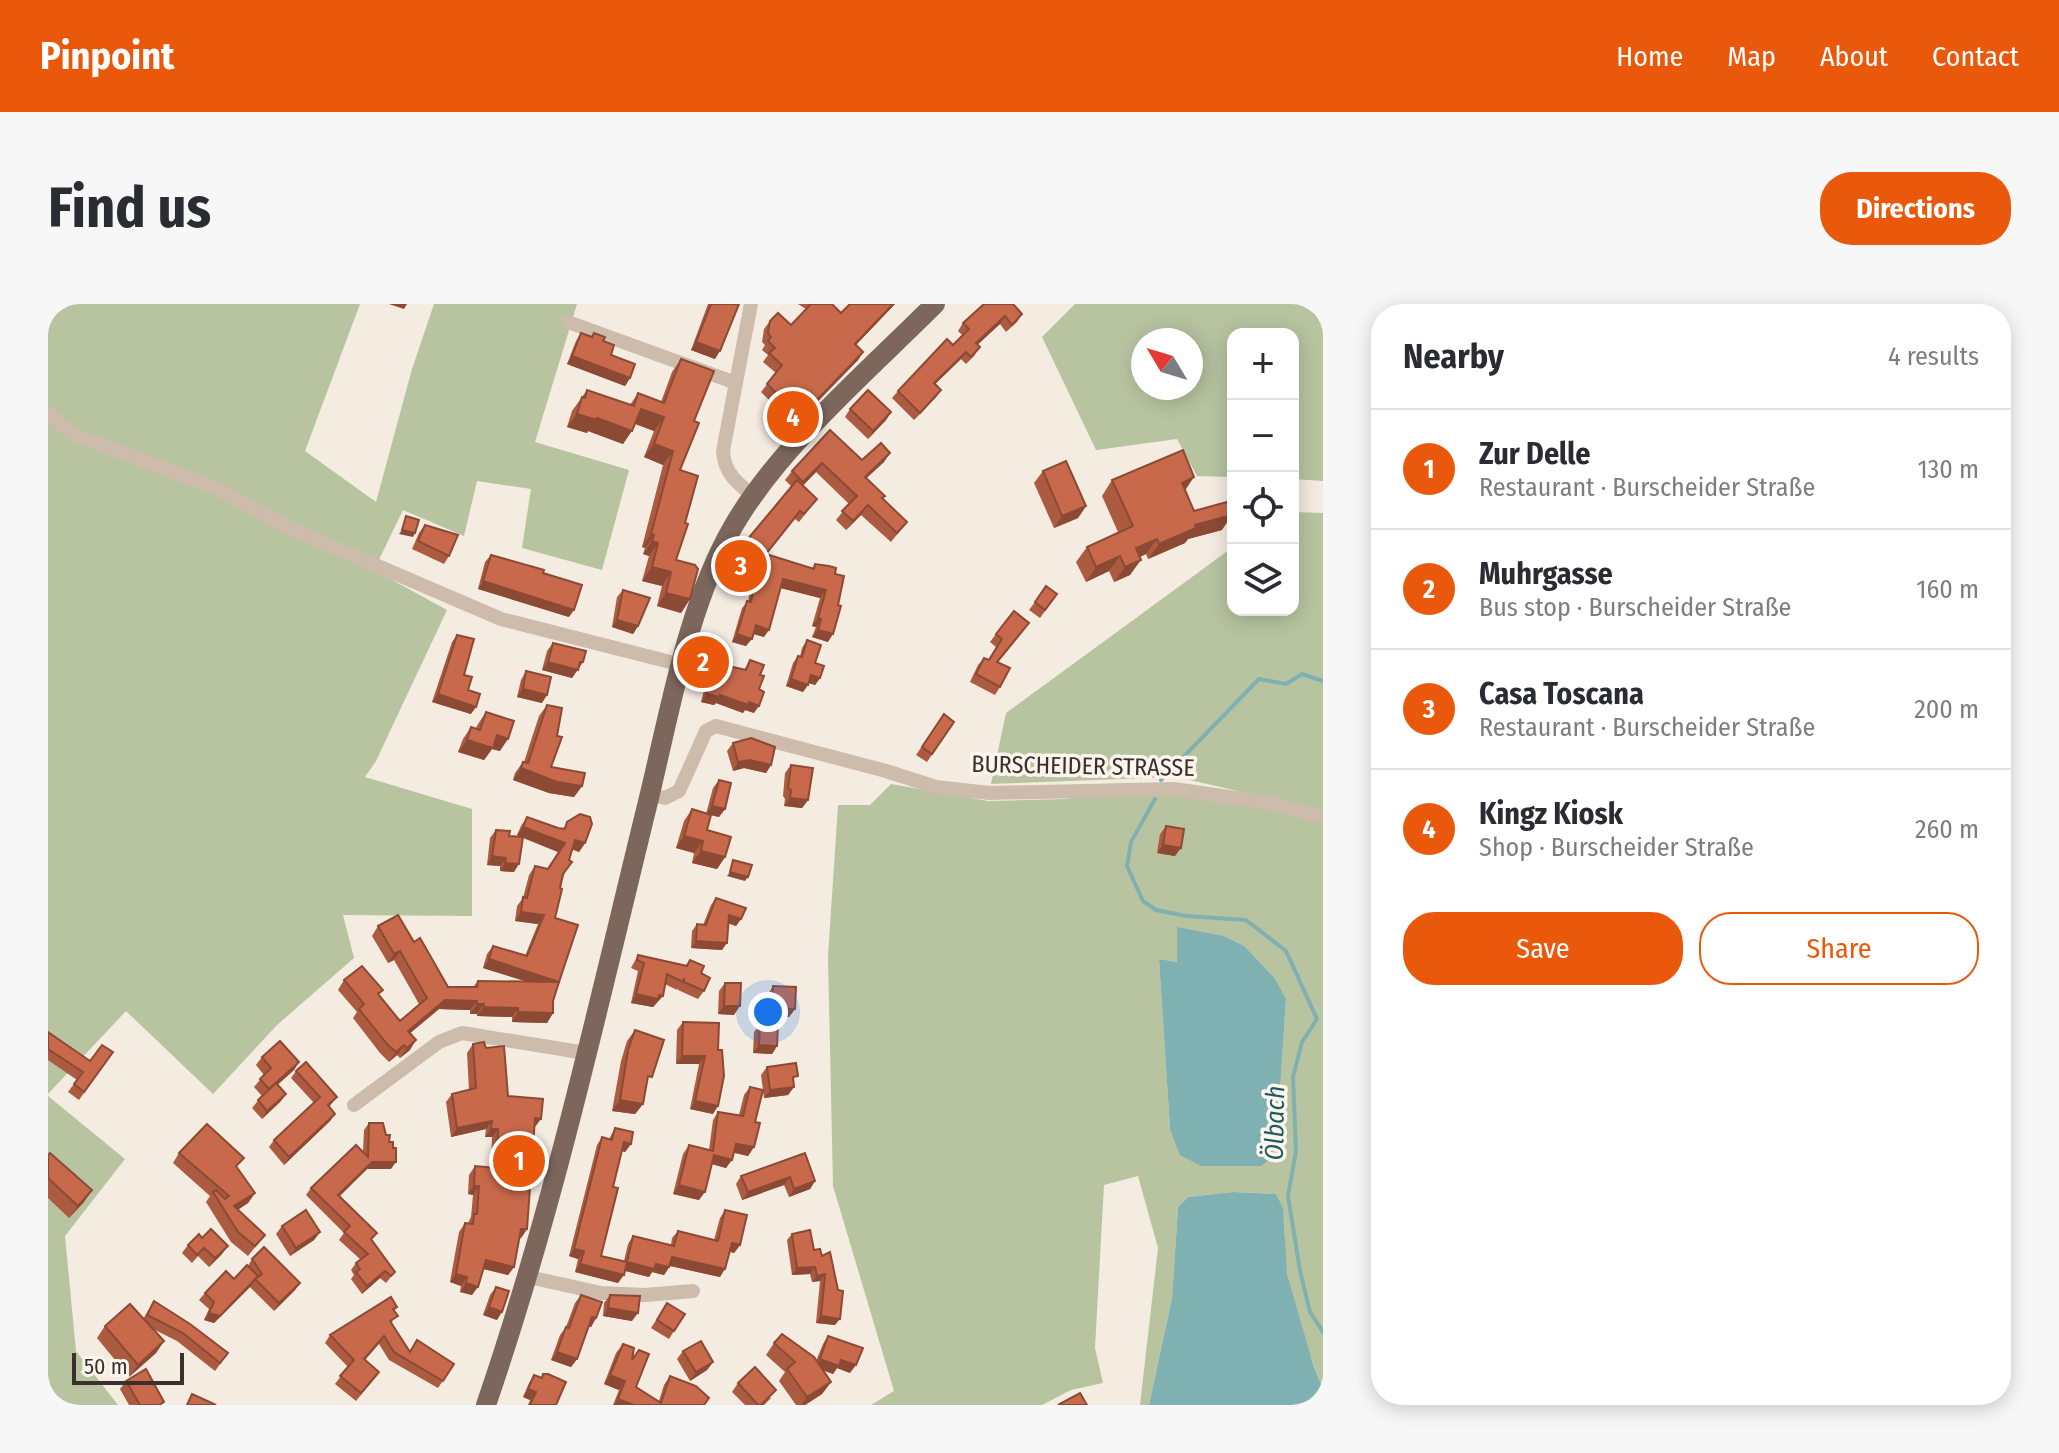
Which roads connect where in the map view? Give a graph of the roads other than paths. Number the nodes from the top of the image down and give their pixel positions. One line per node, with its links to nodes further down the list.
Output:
1 (751, 304): 4 (street)
2 (935, 304): 6 (main road)
3 (568, 322): 4 (street)
4 (736, 383): 6 (street)
5 (48, 412): 7 (street)
6 (752, 495): 7 (main road)
7 (682, 665): 8 (main road)
8 (650, 795): 9 (street, BURSCHEIDER STRASSE); 10 (main road)
9 (1323, 817)
10 (586, 1053): 11 (street); 12 (main road)
11 (354, 1105)
12 (529, 1277): 13 (street); 14 (main road)
13 (693, 1291)
14 (486, 1405)

